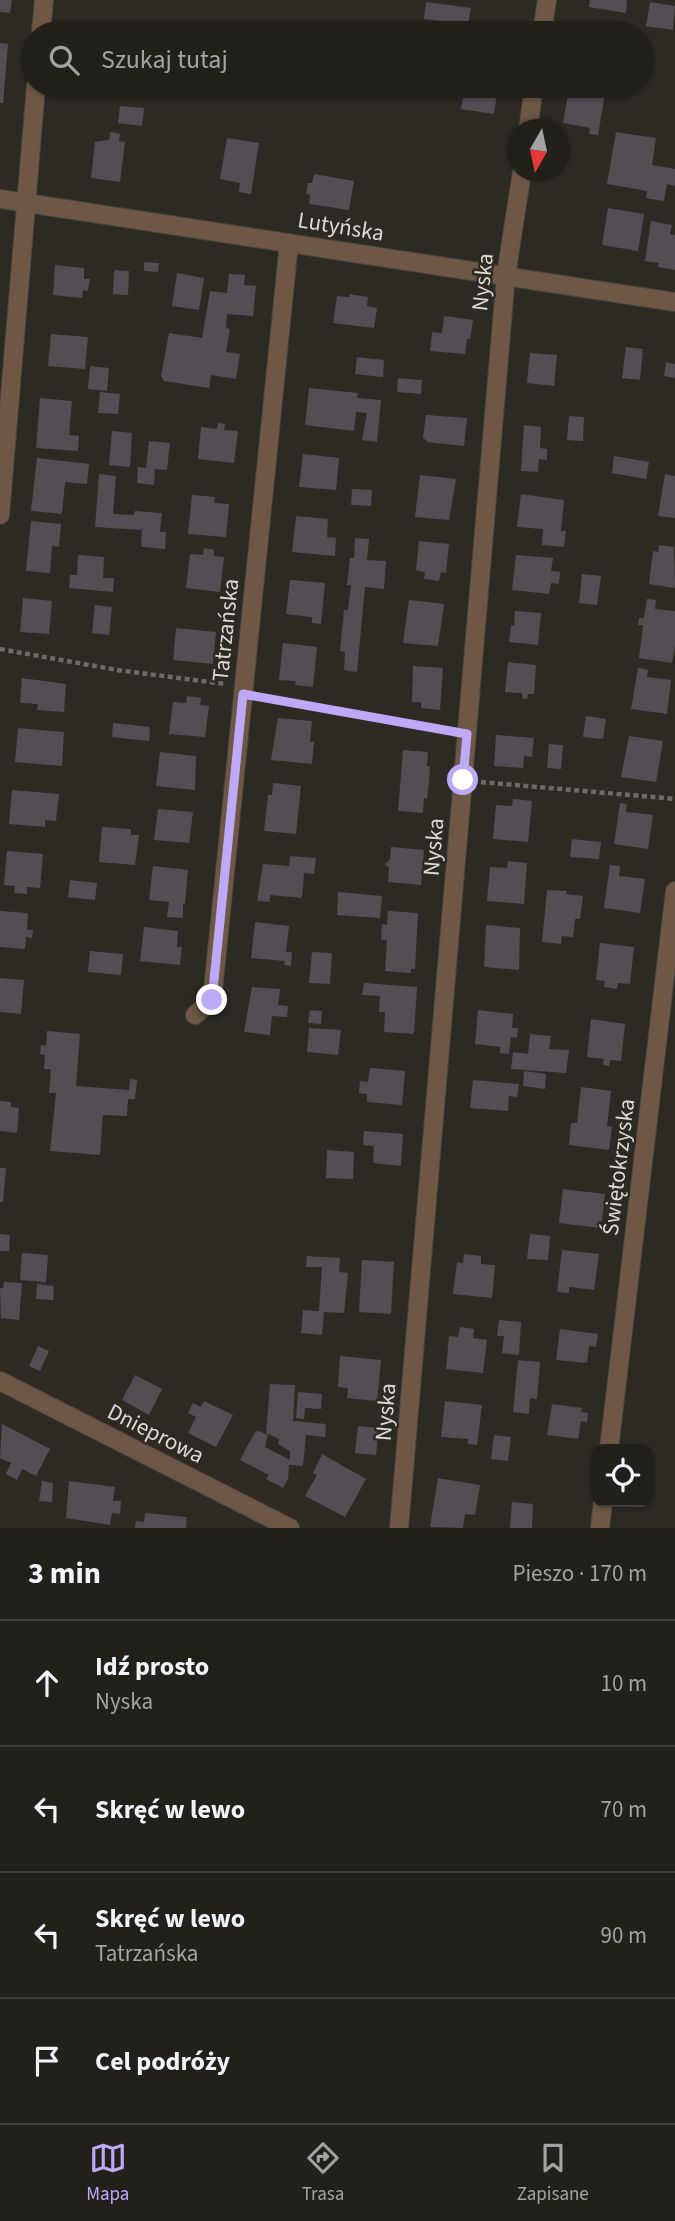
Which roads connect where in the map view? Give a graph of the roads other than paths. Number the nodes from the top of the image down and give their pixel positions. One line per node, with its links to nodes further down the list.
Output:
1 (44, 0): 3 (street)
2 (547, 0): 4 (street)
3 (42, 21)
4 (544, 21)
5 (35, 98): 10 (street)
6 (532, 98): 7 (street)
7 (530, 119)
8 (520, 182): 12 (street, Nyska)
9 (0, 200): 10 (street, Lutyńska)
10 (26, 203): 11 (street, Lutyńska); 14 (street)
11 (289, 243): 12 (street, Lutyńska); 16 (street, Tatrzańska)
12 (506, 275): 13 (street, Lutyńska); 21 (street, Nyska)
13 (675, 302)
14 (0, 515)
15 (675, 891): 18 (street, Świętokrzyska)
16 (195, 1015)
17 (0, 1381): 20 (street, Dnieprowa)
18 (610, 1444)
19 (602, 1507): 22 (street)
20 (290, 1528)
21 (399, 1528)
22 (600, 1528)

